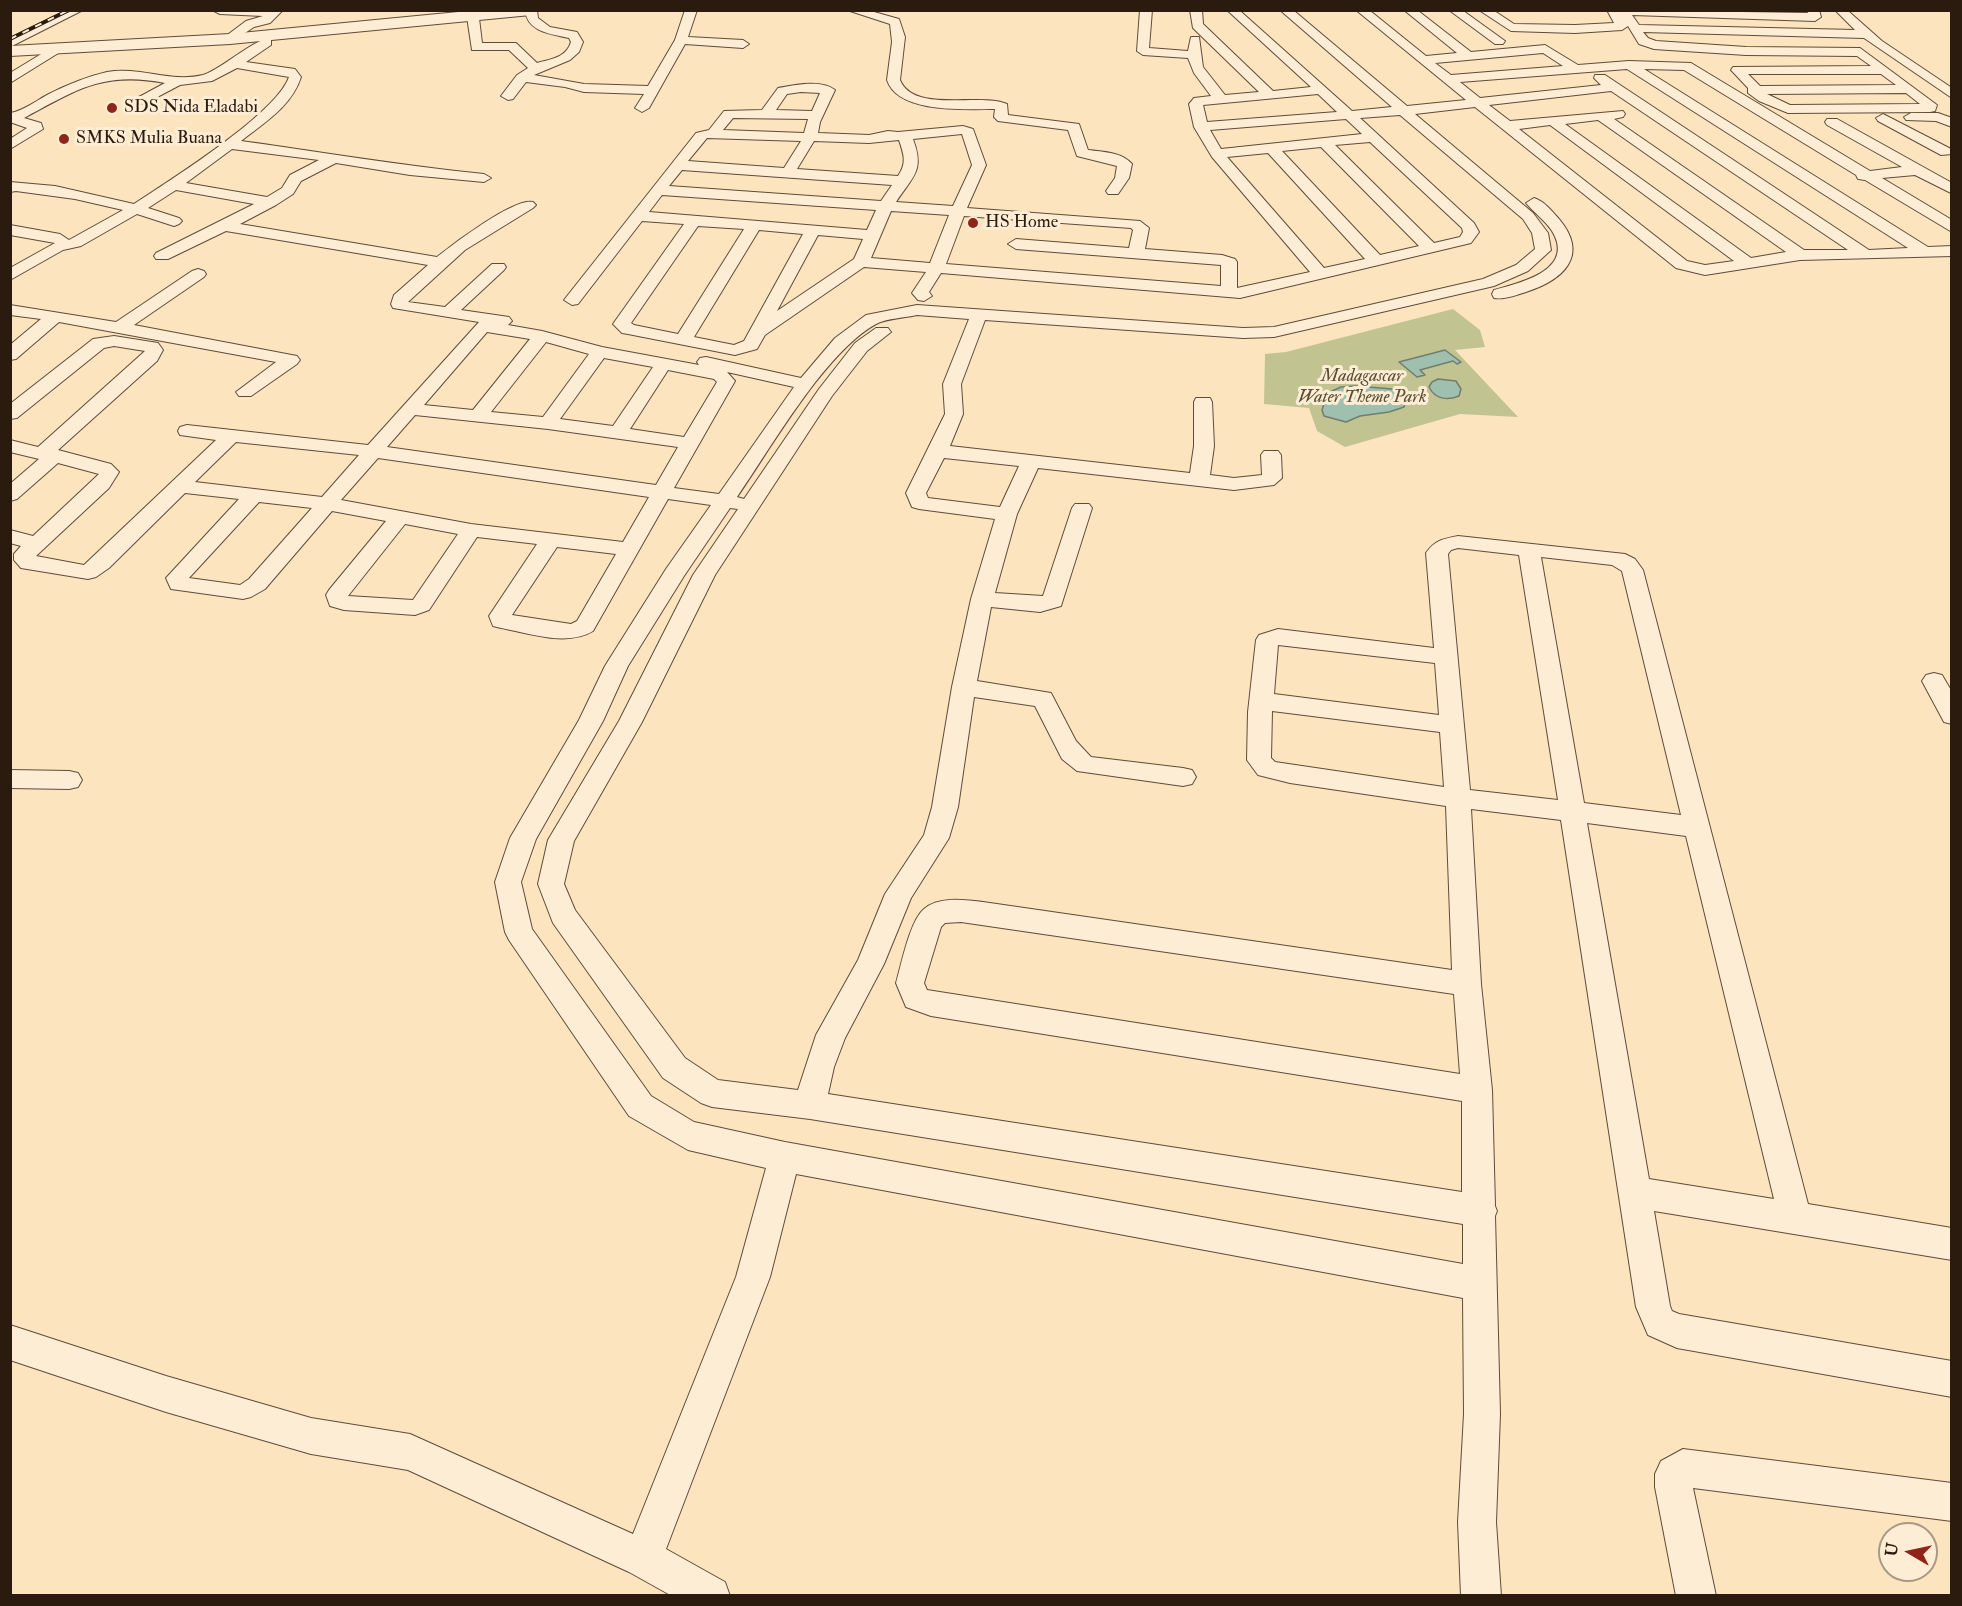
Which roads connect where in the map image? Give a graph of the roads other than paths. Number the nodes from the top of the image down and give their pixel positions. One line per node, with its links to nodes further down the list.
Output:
1 (53, 10): 25 (street)
2 (78, 10): 32 (street)
3 (531, 10): 21 (street); 44 (street)
4 (691, 10): 30 (street)
5 (852, 10): 104 (street)
6 (1146, 10): 41 (street)
7 (1197, 10): 23 (street)
8 (1232, 10): 54 (street)
9 (1285, 10): 64 (street)
10 (1307, 10): 64 (street)
11 (1361, 10): 39 (street)
12 (1409, 10): 38 (street)
13 (1454, 10): 36 (street)
14 (1485, 10): 15 (street)
15 (1613, 10)
16 (1830, 10): 27 (street)
17 (1840, 10): 28 (street)
18 (220, 11): 20 (street)
19 (1624, 11): 22 (street); 24 (street)
20 (276, 12): 29 (street)
21 (472, 13): 29 (street); 44 (street)
22 (1807, 14): 26 (street)
23 (1197, 25): 41 (street); 42 (street)
24 (1635, 28): 26 (street); 37 (street)
25 (10, 31)
26 (1820, 33): 27 (street); 37 (street)
27 (1851, 33): 28 (street); 61 (street)
28 (1864, 34): 56 (street)
29 (230, 39): 34 (street)
30 (681, 40): 33 (street); 53 (street)
31 (267, 42): 40 (street)
32 (10, 43)
33 (743, 44)
34 (56, 49): 35 (street); 48 (street)
35 (10, 51)
36 (1514, 52): 38 (street); 45 (street)
37 (1840, 52): 46 (street)
38 (1468, 56): 39 (street)
39 (1422, 60): 49 (street)
40 (235, 64): 50 (street); 84 (street)
41 (1203, 65): 42 (street); 60 (street)
42 (1240, 65): 57 (street)
43 (1629, 65): 45 (street); 74 (street); 98 (street)
44 (535, 68): 47 (street)
45 (1580, 69): 49 (street); 51 (street)
46 (1884, 70): 52 (street); 55 (street)
47 (522, 78): 53 (street); 58 (street)
48 (10, 79)
49 (1446, 79): 62 (street)
50 (177, 82): 59 (street); 69 (street)
51 (1614, 87): 62 (street); 65 (street)
52 (1908, 89): 55 (street); 55 (street)
53 (651, 90): 63 (street)
54 (1323, 90): 57 (street); 67 (street)
55 (1753, 90)
56 (1952, 94)
57 (1270, 95): 60 (street)
58 (508, 96)
59 (144, 100)
60 (1222, 100): 77 (street)
61 (1952, 101)
62 (1474, 102): 64 (street); 76 (street)
63 (642, 108)
64 (1411, 109): 67 (street); 145 (street)
65 (1647, 110): 68 (street); 101 (street)
66 (767, 113): 75 (street); 75 (street); 78 (street)
67 (1347, 115): 77 (street); 82 (street)
68 (1601, 116): 71 (street); 105 (street)
69 (13, 117): 85 (street)
70 (1882, 118): 72 (street); 73 (street); 87 (street)
71 (1554, 122): 76 (street); 133 (street)
72 (1832, 122): 74 (street); 93 (street)
73 (1952, 123)
74 (1783, 124): 95 (street)
75 (813, 126): 79 (street); 80 (street); 94 (street)
76 (1505, 126): 133 (street)
77 (1201, 127): 88 (street)
78 (714, 133): 79 (street); 90 (street)
79 (752, 136): 92 (street)
80 (871, 136): 81 (street); 91 (street)
81 (904, 137): 97 (street); 110 (street)
82 (1373, 137): 83 (street); 123 (street)
83 (1324, 142): 86 (street); 123 (street)
84 (229, 144): 89 (street); 99 (street)
85 (10, 145)
86 (1270, 148): 88 (street); 130 (street)
87 (1950, 153)
88 (1217, 154): 138 (street)
89 (334, 158): 96 (street); 106 (street)
90 (678, 165): 92 (street); 103 (street)
91 (851, 167): 94 (street); 97 (street)
92 (732, 170): 94 (street)
93 (1919, 170): 95 (street); 102 (street)
94 (788, 173)
95 (1867, 175): 98 (street); 117 (street)
96 (484, 178)
97 (900, 181): 108 (street)
98 (1817, 183): 101 (street); 126 (street)
99 (174, 185): 106 (street); 109 (street)
100 (10, 188): 109 (street)
101 (1766, 189): 105 (street); 128 (street)
102 (1951, 189)
103 (657, 190): 108 (street); 111 (street)
104 (1113, 191)
105 (1715, 195): 127 (street)
106 (271, 202): 115 (street)
107 (528, 205): 131 (street)
108 (885, 207): 110 (street); 120 (street)
109 (136, 209): 113 (street); 122 (street)
110 (958, 211): 112 (street); 140 (street)
111 (637, 216): 114 (street); 141 (street)
112 (1026, 217): 121 (street); 125 (street)
113 (174, 221)
114 (693, 222): 116 (street); 149 (street)
115 (225, 226): 129 (street); 131 (street)
116 (753, 227): 119 (street); 149 (street)
117 (1952, 227)
118 (10, 230): 122 (street)
119 (812, 231): 120 (street); 147 (street)
120 (873, 235): 132 (street)
121 (1016, 244): 125 (street); 135 (street)
122 (65, 245): 137 (street)
123 (1430, 248): 130 (street)
124 (1952, 251): 126 (street)
125 (1136, 253): 139 (street)
126 (1926, 253): 128 (street)
127 (1800, 255): 128 (street); 133 (street)
128 (1866, 255)
129 (162, 256)
130 (1377, 261): 138 (street)
131 (439, 262): 143 (street)
132 (861, 262): 140 (street); 147 (street)
133 (1746, 262)
134 (498, 267): 143 (street)
135 (1006, 273): 139 (street); 140 (street)
136 (198, 274): 146 (street)
137 (10, 275)
138 (1321, 275): 139 (street)
139 (1229, 292)
140 (923, 295): 145 (street); 153 (street); 177 (street)
141 (572, 300)
142 (10, 310): 144 (street)
143 (449, 312): 153 (street)
144 (55, 316): 146 (street); 151 (street)
145 (977, 320): 166 (street)
146 (117, 329): 154 (street)
147 (758, 333): 149 (street)
148 (542, 336): 150 (street); 156 (street); 158 (street)
149 (683, 340)
150 (600, 352): 152 (street); 159 (street)
151 (10, 355)
152 (663, 365): 161 (street); 163 (street)
153 (805, 384): 175 (street)
154 (245, 392)
155 (1203, 402): 170 (street)
156 (411, 408): 158 (street); 165 (street)
157 (10, 414): 167 (street)
158 (479, 415): 159 (street)
159 (548, 423): 161 (street)
160 (187, 431): 162 (street)
161 (619, 432): 163 (street)
162 (231, 436): 165 (street); 171 (street)
163 (689, 443): 172 (street)
164 (10, 446): 167 (street)
165 (373, 450): 172 (street); 176 (street)
166 (938, 451): 169 (street); 179 (street)
167 (49, 454): 173 (street); 184 (street)
168 (1271, 455): 170 (street)
169 (1031, 461): 170 (street); 179 (street)
170 (1199, 481)
171 (180, 486): 174 (street); 184 (street)
172 (662, 494): 175 (street); 185 (street)
173 (10, 495)
174 (254, 495): 176 (street); 176 (street)
175 (724, 501): 177 (street); 203 (street)
176 (327, 504): 180 (street)
177 (750, 506): 202 (street)
178 (1082, 508): 187 (street)
179 (1007, 514): 187 (street)
180 (399, 519): 181 (street); 181 (street)
181 (471, 530): 183 (street)
182 (10, 536): 184 (street)
183 (550, 541): 185 (street); 185 (street)
184 (35, 543)
185 (630, 549)
186 (1529, 549): 188 (street); 198 (street); 199 (street)
187 (982, 599): 190 (street)
188 (1446, 657): 191 (street); 193 (street)
189 (1934, 681): 192 (street)
190 (964, 687): 194 (street); 202 (street)
191 (1261, 701): 193 (street); 197 (street)
192 (1952, 716)
193 (1451, 725): 197 (street)
194 (1182, 777)
195 (10, 778): 196 (street)
196 (69, 780)
197 (1458, 798): 198 (street); 200 (street)
198 (1572, 812): 199 (street); 204 (street)
199 (1697, 827): 206 (street)
200 (1467, 984): 201 (street); 201 (street)
201 (1477, 1090): 205 (street)
202 (810, 1105): 205 (street)
203 (785, 1157): 208 (street); 212 (street)
204 (1635, 1192): 206 (street); 210 (street)
205 (1481, 1211): 208 (street)
206 (1795, 1218): 207 (street)
207 (1952, 1244)
208 (1481, 1284): 214 (street)
209 (10, 1342): 212 (street)
210 (1952, 1379)
211 (1952, 1502): 215 (street)
212 (643, 1558): 213 (street)
213 (711, 1596)
214 (1481, 1596)
215 (1696, 1596)

